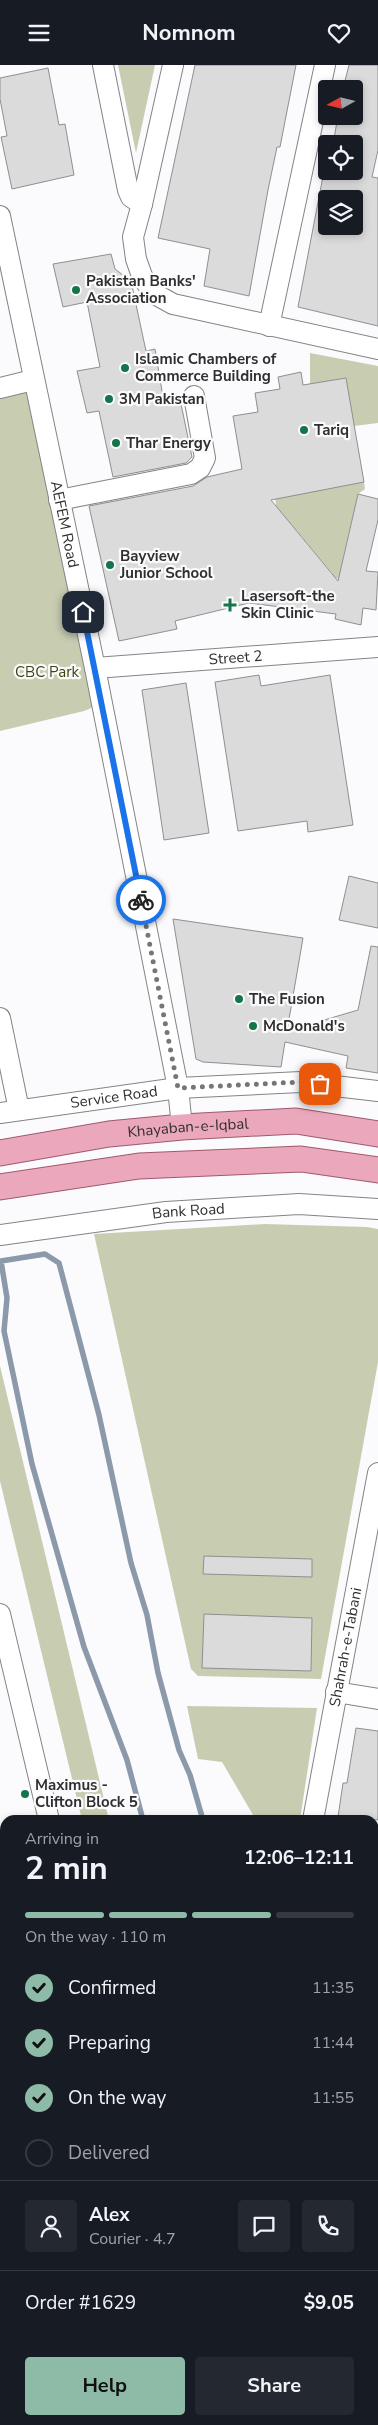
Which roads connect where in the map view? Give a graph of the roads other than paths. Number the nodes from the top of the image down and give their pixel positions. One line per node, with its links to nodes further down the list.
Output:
1 (103, 65): 4 (street)
2 (173, 65): 4 (street)
3 (325, 65): 6 (street)
4 (142, 204): 6 (street)
5 (0, 216): 8 (street, AEFEM Road)
6 (269, 325): 7 (street)
7 (378, 349)
8 (33, 381): 9 (street); 11 (street, AEFEM Road)
9 (0, 388)
10 (194, 396): 11 (street)
11 (59, 500): 13 (street, AEFEM Road)
12 (378, 647): 13 (street, Street 2)
13 (95, 668): 15 (street, AEFEM Road)
14 (0, 1018): 17 (street)
15 (178, 1088): 16 (street, Service Road); 17 (street, Service Road); 18 (street, AEFEM Road)
16 (378, 1091)
17 (9, 1112)
18 (182, 1127): 19 (main road, Khayaban-e-Iqbal); 20 (main road, Khayaban-e-Iqbal)
19 (378, 1134)
20 (0, 1153)
21 (378, 1170): 22 (main road)
22 (39, 1180): 23 (main road); 24 (main road)
23 (0, 1187)
24 (0, 1201)
25 (378, 1209): 26 (street, Bank Road)
26 (0, 1235)
27 (378, 1473): 29 (street, Shahrah-e-Tabani)
28 (0, 1614): 31 (street)
29 (336, 1692): 30 (street); 32 (street, Shahrah-e-Tabani)
30 (378, 1699)
31 (49, 1815)
32 (314, 1815)

